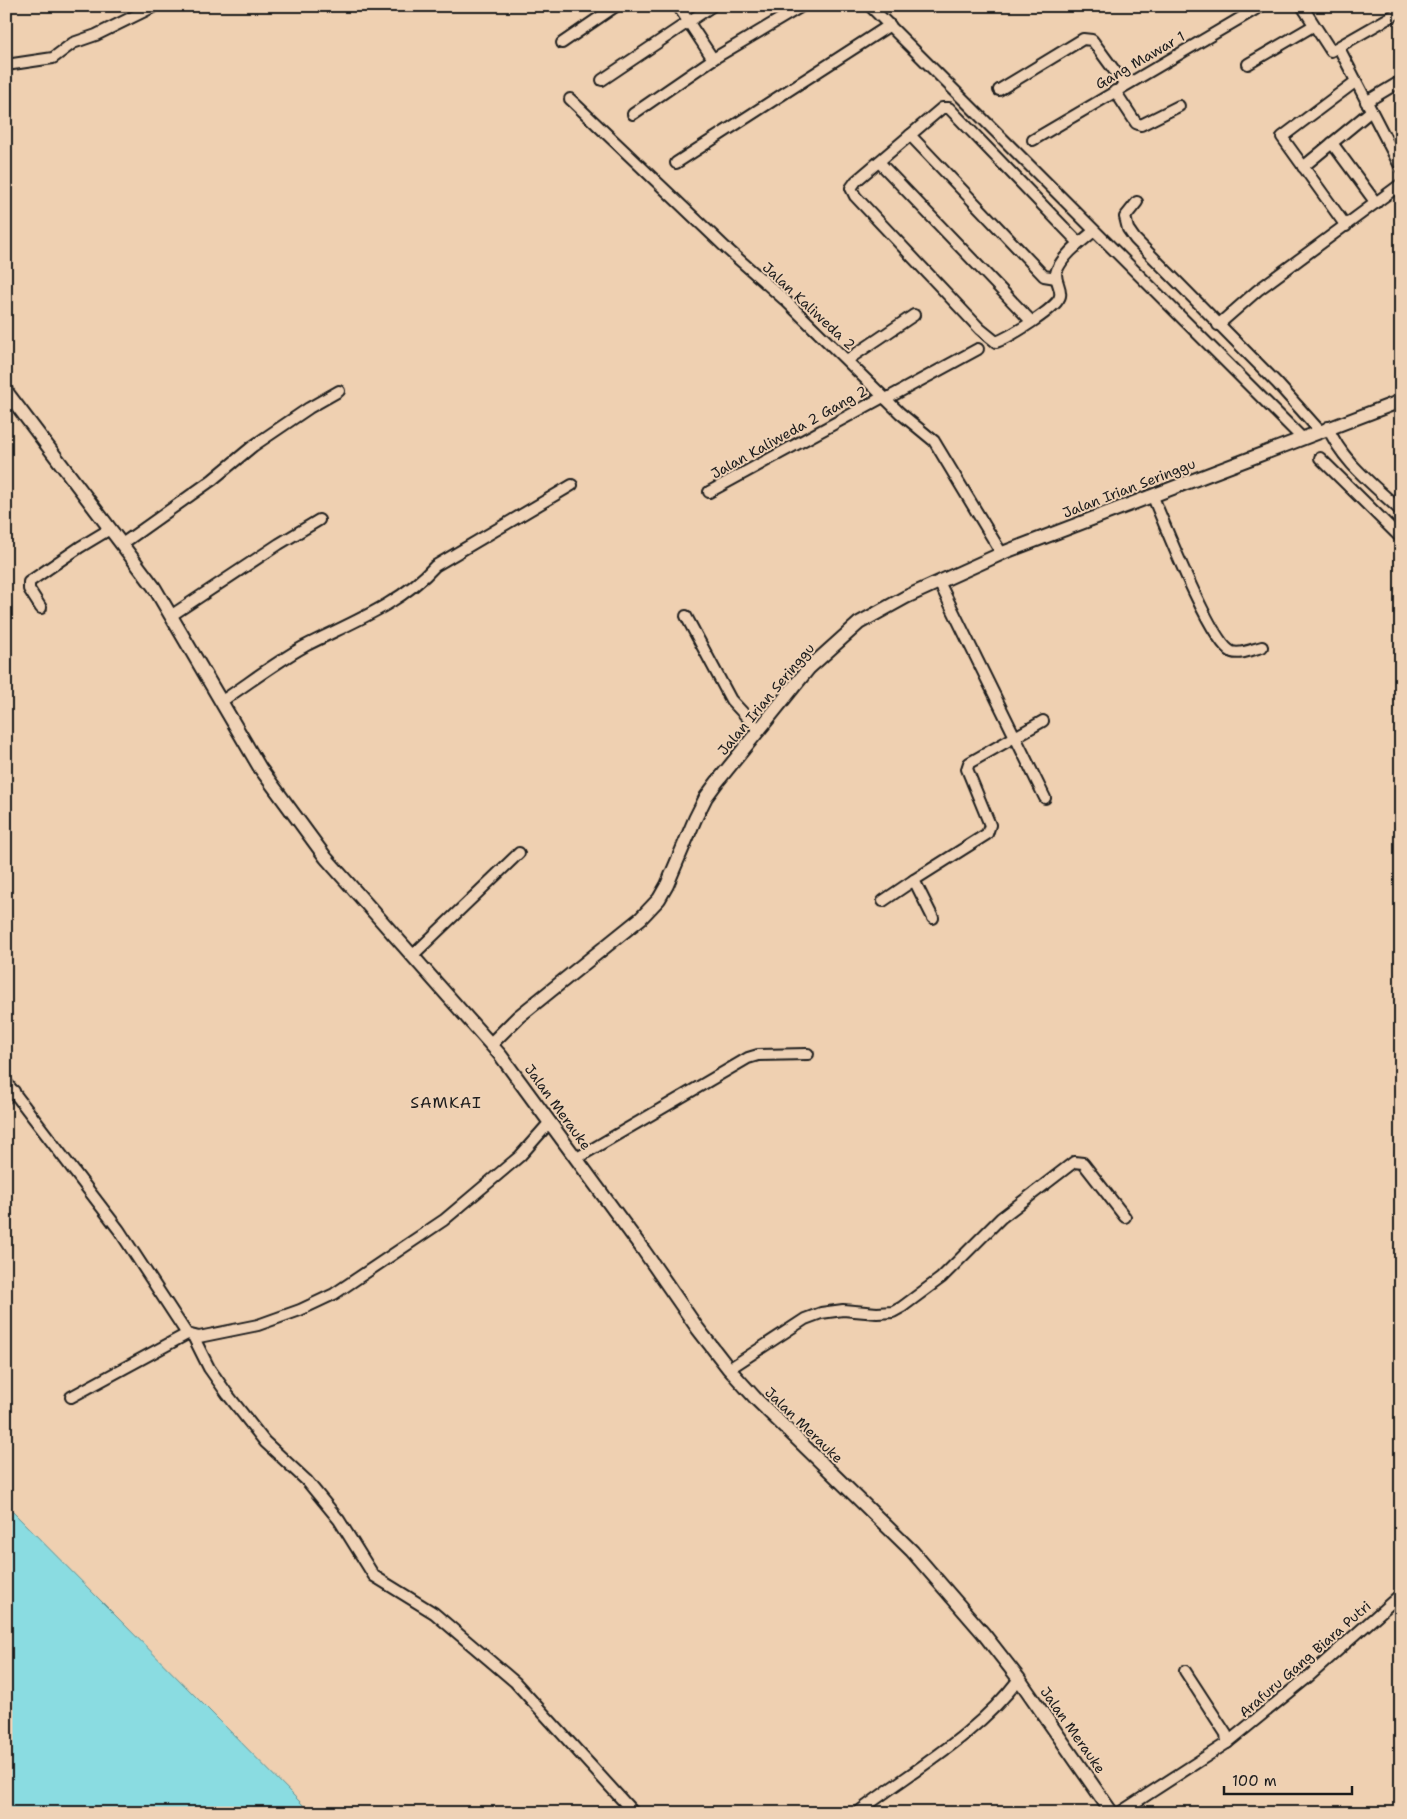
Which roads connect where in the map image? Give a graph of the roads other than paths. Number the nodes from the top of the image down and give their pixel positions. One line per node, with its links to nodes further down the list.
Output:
1 (155, 6): 17 (street)
2 (616, 6): 13 (street)
3 (678, 6): 10 (street)
4 (712, 6): 10 (street)
5 (802, 6): 15 (street)
6 (870, 6): 11 (street)
7 (1261, 6): 21 (street, Gang Mawar 1)
8 (1302, 6): 12 (street)
9 (1401, 11): 14 (street)
10 (688, 23): 15 (street); 18 (street)
11 (890, 25): 32 (street); 35 (street)
12 (1313, 26): 14 (street); 16 (street)
13 (562, 43)
14 (1339, 48): 20 (street)
15 (713, 59): 27 (street)
16 (1248, 64)
17 (6, 65)
18 (602, 80)
19 (1401, 81): 26 (street)
20 (1355, 82): 26 (street); 33 (street)
21 (1126, 85): 22 (street); 23 (street, Gang Mawar 1)
22 (999, 90)
23 (1115, 90): 25 (street); 29 (street, Gang Mawar 1)
24 (570, 99): 48 (street, Jalan Kaliweda 2)
25 (1179, 106)
26 (1368, 107): 30 (street); 34 (street)
27 (633, 114)
28 (910, 135): 31 (street); 36 (street); 43 (street)
29 (1033, 140)
30 (1332, 143): 33 (street); 39 (street)
31 (878, 162): 45 (street); 45 (street)
32 (676, 163)
33 (1303, 167): 40 (street)
34 (1401, 168)
35 (1035, 171): 36 (street); 41 (street)
36 (1022, 183): 42 (street)
37 (1401, 184): 39 (street)
38 (1137, 202): 46 (street)
39 (1376, 203): 40 (street)
40 (1346, 226): 46 (street)
41 (1094, 231): 42 (street); 53 (street)
42 (1079, 243): 43 (street)
43 (1056, 278): 45 (street)
44 (914, 315): 48 (street)
45 (1031, 321)
46 (1218, 325): 53 (street)
47 (978, 349): 51 (street, Jalan Kaliweda 2 Gang 2)
48 (847, 360): 51 (street, Jalan Kaliweda 2)
49 (6, 391): 60 (street, Jalan Merauke)
50 (339, 391): 62 (street)
51 (885, 398): 56 (street, Jalan Kaliweda 2 Gang 2); 63 (street, Jalan Kaliweda 2)
52 (1401, 401): 53 (street, Jalan Irian Seringgu)
53 (1315, 432): 57 (street, Jalan Irian Seringgu); 58 (street)
54 (1320, 458): 61 (street)
55 (572, 485): 69 (street)
56 (709, 492)
57 (1153, 497): 63 (street, Jalan Irian Seringgu); 68 (street)
58 (1401, 511)
59 (319, 520): 66 (street)
60 (110, 529): 62 (street, Jalan Merauke); 65 (street)
61 (1401, 538)
62 (122, 544): 66 (street, Jalan Merauke)
63 (1002, 554): 64 (street, Jalan Irian Seringgu)
64 (939, 582): 71 (street, Jalan Irian Seringgu); 72 (street)
65 (41, 608)
66 (172, 615): 69 (street, Jalan Merauke)
67 (686, 616): 71 (street)
68 (1262, 646)
69 (222, 701): 78 (street, Jalan Merauke)
70 (1043, 721): 72 (street)
71 (758, 728): 79 (street, Jalan Irian Seringgu)
72 (1016, 736): 73 (street); 75 (street)
73 (1044, 798)
74 (519, 853): 78 (street)
75 (914, 880): 76 (street); 77 (street)
76 (883, 901)
77 (933, 918)
78 (412, 956): 79 (street, Jalan Merauke)
79 (491, 1044): 83 (street, Jalan Merauke)
80 (808, 1054): 84 (street)
81 (6, 1082): 82 (street)
82 (10, 1095): 86 (street)
83 (550, 1122): 84 (street, Jalan Merauke); 86 (street)
84 (577, 1158): 87 (street, Jalan Merauke)
85 (1125, 1217): 87 (street)
86 (190, 1335): 88 (street); 93 (street)
87 (729, 1369): 91 (street, Jalan Merauke)
88 (70, 1397)
89 (1401, 1594): 92 (street, Arafuru Gang Biara Putri)
90 (1185, 1671): 92 (street)
91 (1019, 1679): 94 (street); 95 (street, Jalan Merauke)
92 (1227, 1743): 96 (street, Arafuru Gang Biara Putri)
93 (634, 1813)
94 (857, 1813)
95 (1112, 1813)
96 (1119, 1813)

